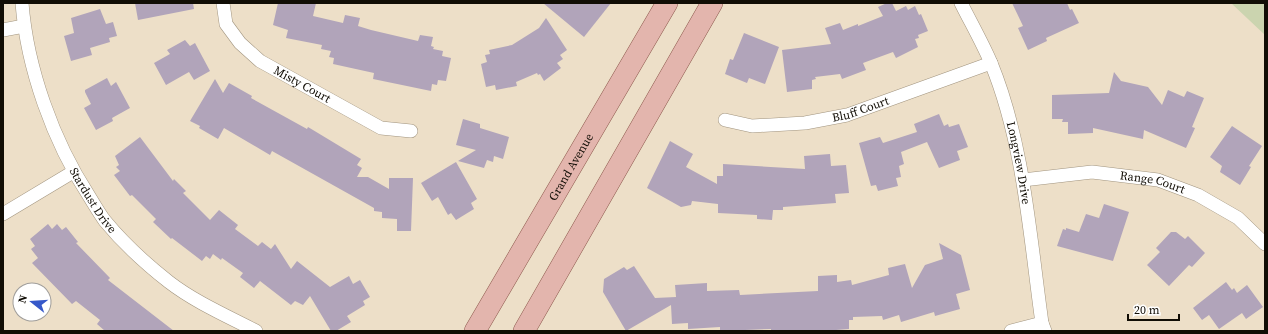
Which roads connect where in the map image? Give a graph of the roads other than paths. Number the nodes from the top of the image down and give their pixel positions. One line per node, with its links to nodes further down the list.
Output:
1 (22, 3): 6 (street, Stardust Drive)
2 (223, 3): 10 (street, Misty Court)
3 (667, 3): 17 (main road, Grand Avenue)
4 (712, 3): 18 (main road)
5 (961, 3): 8 (street, Longview Drive)
6 (24, 26): 7 (street); 11 (street, Stardust Drive)
7 (3, 30)
8 (991, 63): 9 (street, Bluff Court); 12 (street, Longview Drive)
9 (725, 120)
10 (411, 131)
11 (73, 172): 13 (street); 16 (street, Stardust Drive)
12 (1023, 180): 14 (street, Range Court); 15 (street, Longview Drive)
13 (3, 214)
14 (1265, 244)
15 (1043, 327): 19 (street)
16 (256, 331)
17 (475, 331)
18 (524, 331)
19 (1011, 331)

